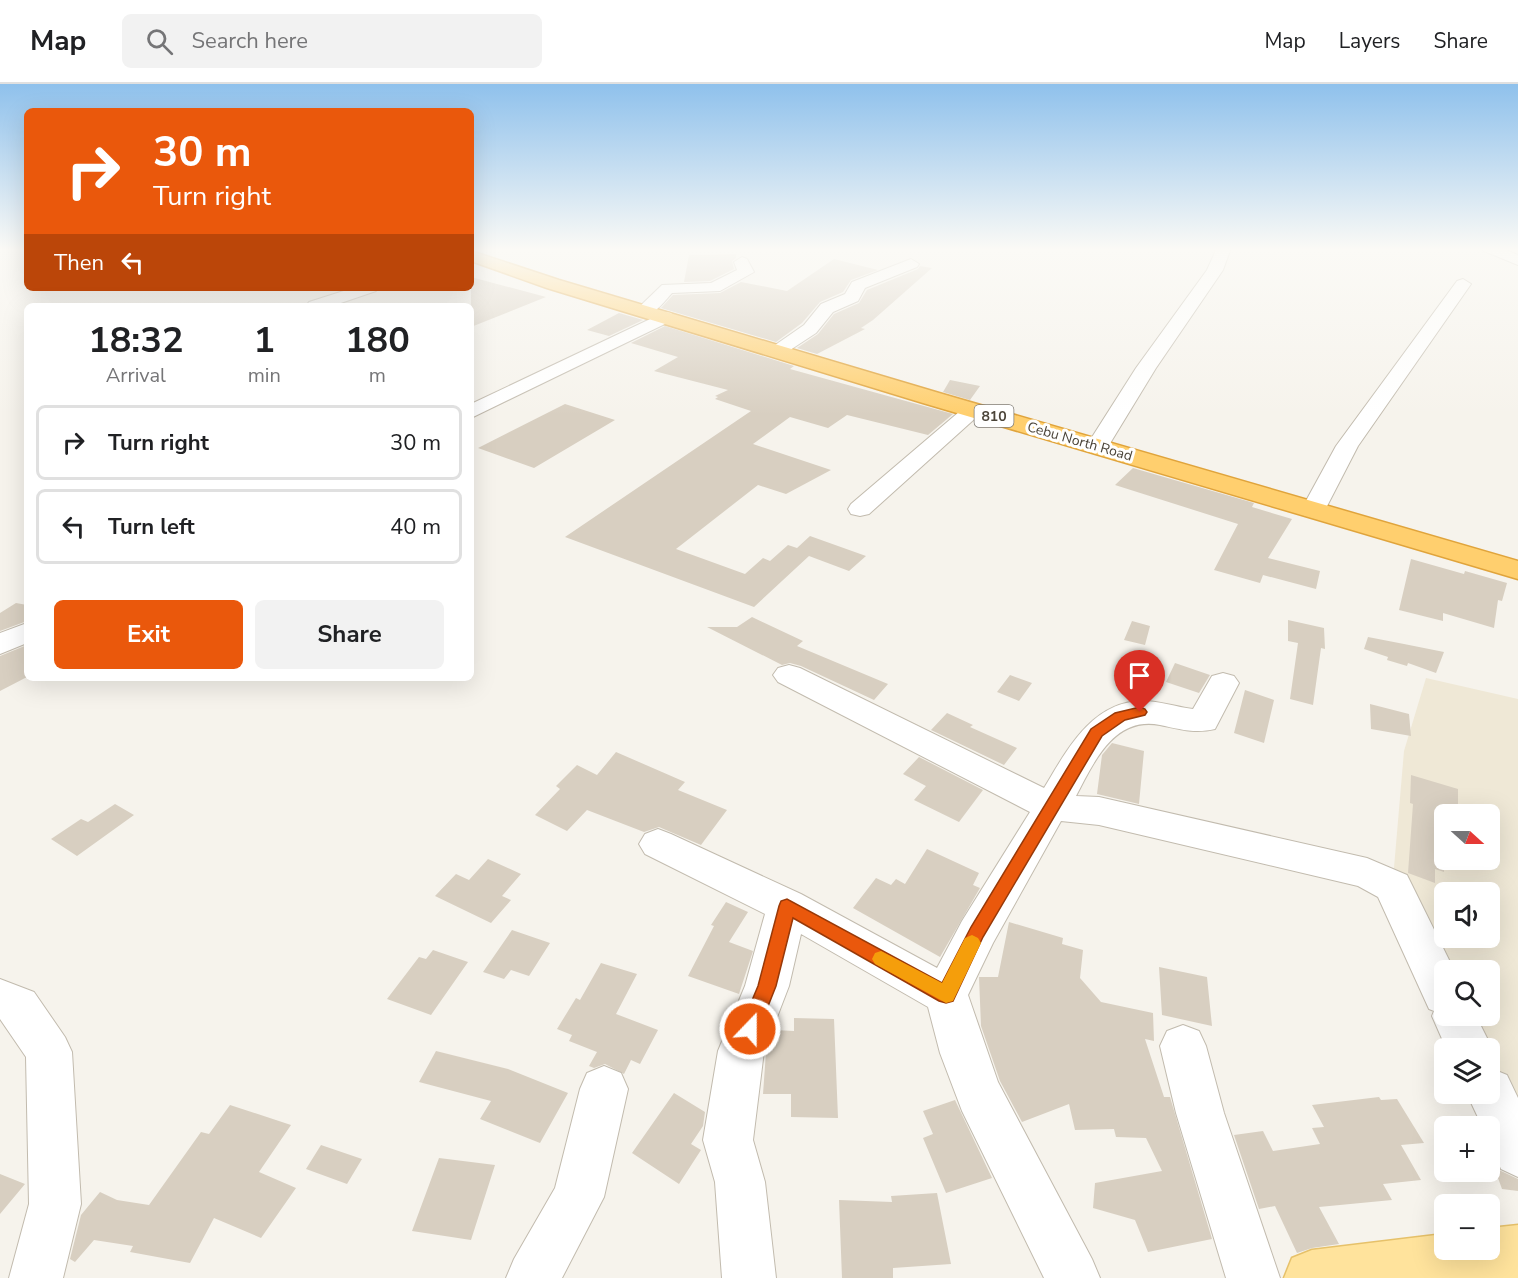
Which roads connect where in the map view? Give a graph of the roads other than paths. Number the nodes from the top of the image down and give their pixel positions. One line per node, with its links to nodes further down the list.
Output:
1 (619, 304): 6 (highway, Cebu North Road / 810)
2 (660, 304): 6 (street)
3 (837, 304): 7 (street)
4 (1191, 304): 10 (street)
5 (1449, 304): 12 (street)
6 (654, 314): 7 (highway, Cebu North Road / 810); 8 (street)
7 (777, 350): 9 (highway, Cebu North Road / 810)
8 (474, 410)
9 (973, 410): 10 (highway, Cebu North Road / 810); 11 (street)
10 (1098, 445): 12 (highway, Cebu North Road / 810)
11 (860, 509)
12 (1313, 510): 13 (highway, Cebu North Road / 810)
13 (1518, 570)
14 (24, 633): 15 (street)
15 (0, 645)
16 (789, 675): 18 (street)
17 (1223, 683): 18 (street)
18 (1051, 807): 21 (street); 22 (street)
19 (658, 844): 20 (street)
20 (787, 906): 22 (street); 31 (street)
21 (1434, 974)
22 (946, 995): 32 (street)
23 (0, 998): 29 (street)
24 (1183, 1046): 33 (street)
25 (604, 1089): 30 (street)
26 (1496, 1104): 27 (street)
27 (1518, 1152)
28 (1518, 1253): 34 (main road)
29 (36, 1278)
30 (533, 1278)
31 (749, 1278)
32 (1073, 1278)
33 (1252, 1278)
34 (1312, 1278)

